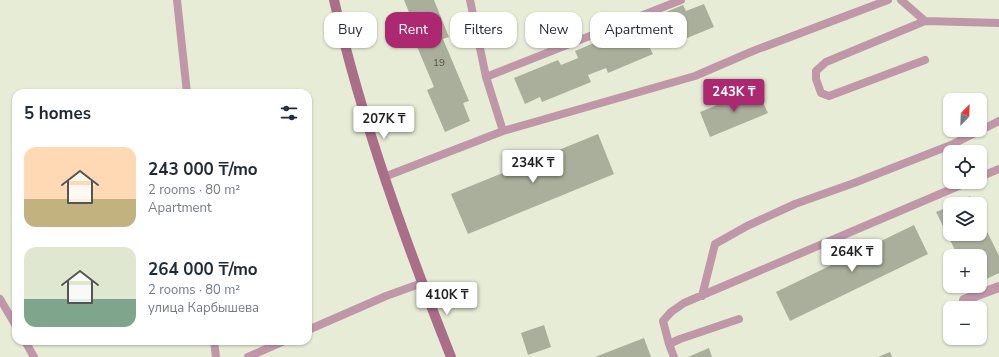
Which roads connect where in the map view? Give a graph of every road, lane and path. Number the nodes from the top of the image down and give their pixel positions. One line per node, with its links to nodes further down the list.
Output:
1 (177, 0): 11 (lane)
2 (334, 0): 16 (main road)
3 (470, 0): 10 (lane)
4 (681, 0): 10 (lane)
5 (888, 0): 13 (lane)
6 (901, 0): 7 (lane)
7 (925, 21): 8 (lane); 9 (lane)
8 (999, 23)
9 (925, 60)
10 (486, 77): 13 (lane)
11 (187, 89)
12 (999, 121): 20 (lane)
13 (503, 131): 16 (lane)
14 (999, 169): 15 (lane)
15 (987, 174)
16 (384, 177): 18 (main road)
17 (952, 189): 20 (lane)
18 (422, 283): 25 (lane); 33 (main road)
19 (999, 288): 22 (street)
20 (702, 296): 26 (lane)
21 (0, 299): 23 (lane)
22 (964, 300)
23 (12, 319)
24 (739, 319): 26 (lane)
25 (312, 328)
26 (669, 344): 34 (lane)
27 (27, 345): 30 (lane)
28 (214, 345): 31 (lane)
29 (275, 345): 32 (lane)
30 (34, 357)
31 (216, 357)
32 (248, 357)
33 (451, 357)
34 (674, 357)

